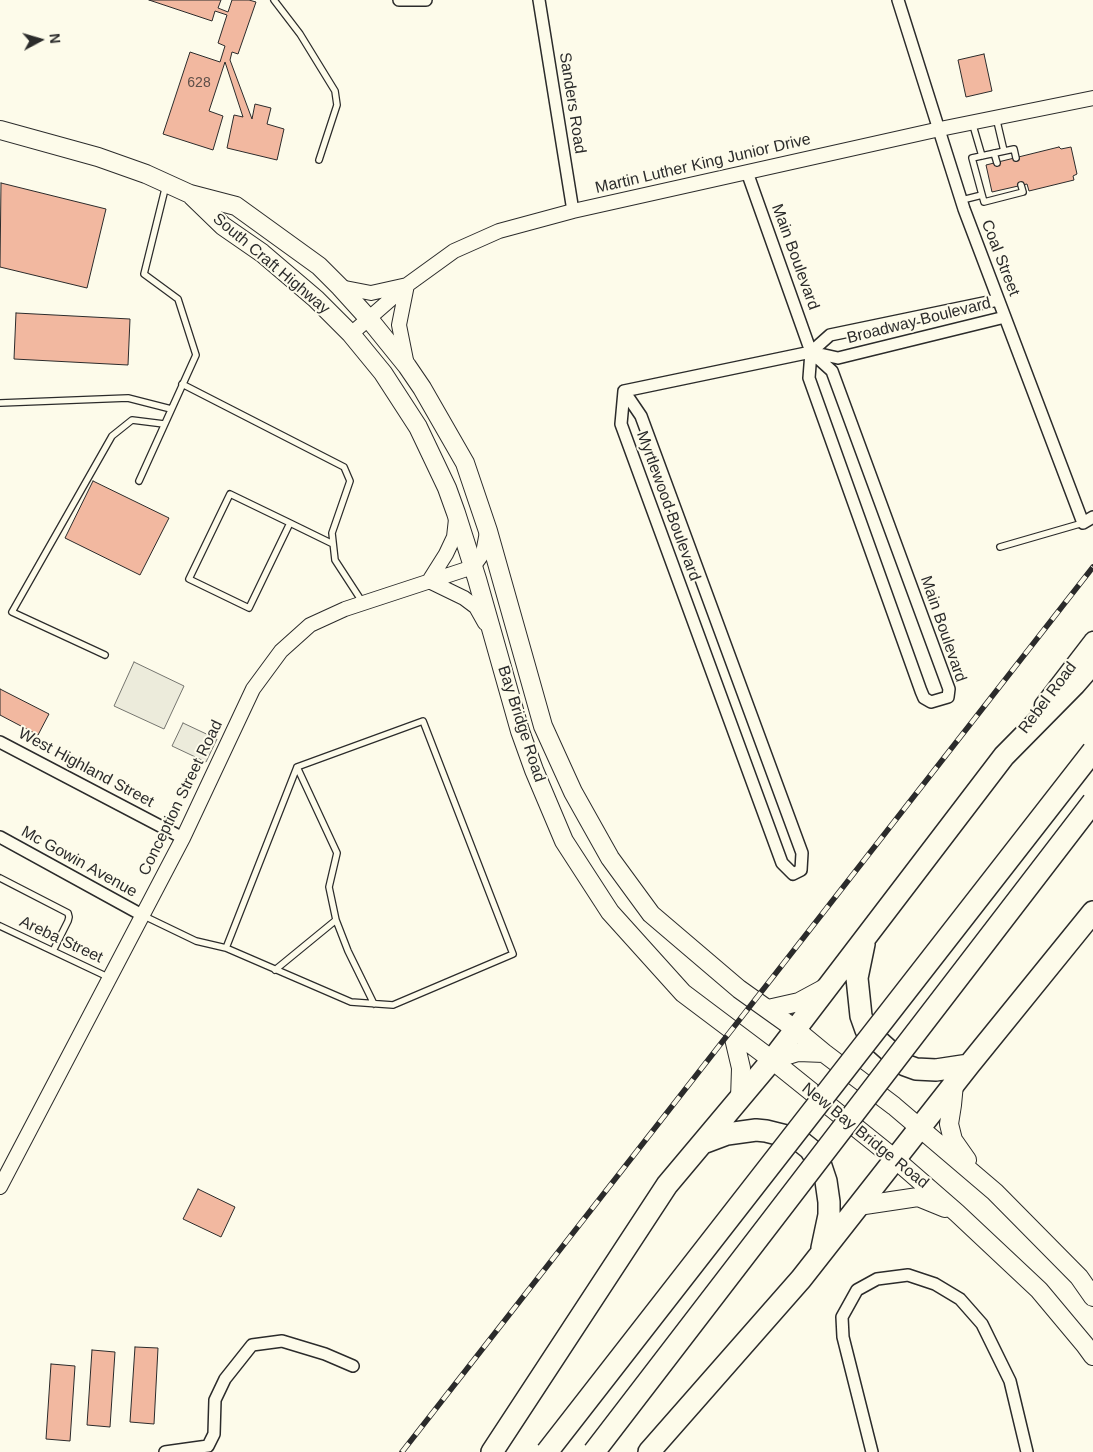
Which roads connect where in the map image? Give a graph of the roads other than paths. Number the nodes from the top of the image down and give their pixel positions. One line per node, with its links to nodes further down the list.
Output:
1 (274, 0): 15 (lane)
2 (399, 0): 3 (street)
3 (426, 0)
4 (539, 0): 25 (street, Sanders Road)
5 (898, 0): 9 (street, Coal Street)
6 (1093, 98): 7 (street, Martin Luther King Junior Drive)
7 (996, 118): 8 (street, Martin Luther King Junior Drive); 11 (lane)
8 (972, 122): 9 (street, Martin Luther King Junior Drive); 13 (lane)
9 (940, 129): 17 (street, Martin Luther King Junior Drive); 24 (street, Coal Street)
10 (0, 130): 18 (main road, South Craft Highway)
11 (1004, 151): 12 (lane); 14 (lane)
12 (994, 153): 13 (lane); 16 (lane)
13 (982, 156): 22 (lane)
14 (1016, 158)
15 (319, 160)
16 (997, 162)
17 (747, 172): 25 (street, Martin Luther King Junior Drive); 32 (street, Main Boulevard)
18 (166, 183): 21 (main road, South Craft Highway); 34 (lane)
19 (1021, 185): 23 (lane)
20 (1002, 190): 23 (lane)
21 (190, 194): 27 (main road, South Craft Highway); 31 (main road, South Craft Highway)
22 (982, 195): 23 (lane); 24 (lane)
23 (1004, 197)
24 (962, 200): 28 (street, Coal Street)
25 (574, 211): 26 (street, Martin Luther King Junior Drive)
26 (408, 285): 27 (street); 30 (street, Martin Luther King Junior Drive); 33 (street)
27 (340, 287): 30 (main road, South Craft Highway)
28 (998, 300): 29 (street, Coal Street); 32 (street, Broadway Boulevard)
29 (1005, 317): 32 (street, Broadway Boulevard); 43 (street, Coal Street)
30 (369, 319): 31 (street, Martin Luther King Junior Drive); 33 (main road, Bay Bridge Road)
31 (351, 334): 40 (main road, Bay Bridge Road)
32 (812, 352): 32 (street, Main Boulevard); 35 (street, Broadway Boulevard)
33 (407, 366): 44 (main road, Bay Bridge Road)
34 (182, 384): 37 (lane); 45 (lane)
35 (624, 391): 35 (street, Myrtlewood Boulevard)
36 (0, 403): 37 (lane)
37 (171, 409): 38 (lane)
38 (164, 424): 39 (lane); 52 (lane)
39 (139, 481)
40 (456, 513): 47 (main road, Bay Bridge Road); 48 (street)
41 (1093, 517): 43 (street)
42 (290, 523): 42 (lane); 45 (lane)
43 (1083, 523): 46 (lane)
44 (488, 531): 47 (street); 54 (main road, Bay Bridge Road)
45 (333, 544): 49 (lane)
46 (1000, 547)
47 (473, 567): 48 (street, Conception Street Road); 50 (main road, Bay Bridge Road); 54 (main road)
48 (429, 581): 49 (street, Conception Street Road); 50 (street)
49 (363, 603): 61 (street, Conception Street Road)
50 (492, 633): 76 (main road, Bay Bridge Road)
51 (1093, 640): 57 (main road, Rebel Road)
52 (106, 654)
53 (1093, 663): 57 (highway)
54 (534, 696): 74 (main road, Bay Bridge Road)
55 (0, 742): 61 (street, West Highland Street)
56 (1093, 751): 95 (highway, bridge)
57 (1004, 756): 67 (highway)
58 (297, 767): 65 (lane); 68 (lane); 73 (lane)
59 (1093, 802): 96 (highway, bridge)
60 (0, 837): 64 (street, Mc Gowin Avenue)
61 (183, 838): 64 (street, Conception Street Road)
62 (0, 878): 69 (lane)
63 (1093, 912): 79 (highway)
64 (142, 915): 68 (lane); 71 (street, Conception Street Road)
65 (336, 920): 70 (lane); 73 (lane)
66 (0, 926): 69 (lane, Areba Street)
67 (866, 936): 72 (highway); 79 (highway)
68 (226, 948): 70 (lane)
69 (53, 951): 71 (lane, Areba Street)
70 (275, 970): 73 (lane)
71 (110, 978): 86 (street, Conception Street Road)
72 (830, 985): 74 (main road); 75 (highway)
73 (374, 1004)
74 (768, 1009): 75 (main road, Bay Bridge Road)
75 (795, 1029): 77 (main road, Bay Bridge Road); 78 (highway)
76 (732, 1030): 78 (main road, Bay Bridge Road); 81 (main road)
77 (824, 1053): 78 (main road); 82 (main road, Bay Bridge Road)
78 (772, 1060): 81 (highway); 84 (main road, New Bay Bridge Road)
79 (969, 1065): 80 (highway)
80 (954, 1084): 82 (highway); 85 (main road)
81 (740, 1099): 83 (highway)
82 (920, 1128): 84 (highway); 85 (main road, Bay Bridge Road)
83 (701, 1144): 89 (highway); 94 (highway)
84 (895, 1159): 87 (highway); 88 (main road, New Bay Bridge Road)
85 (980, 1179): 90 (main road)
86 (0, 1187)
87 (858, 1206): 88 (main road); 89 (highway)
88 (957, 1212): 91 (main road, New Bay Bridge Road)
89 (821, 1253): 97 (highway)
90 (1093, 1297)
91 (1093, 1356)
92 (353, 1366): 93 (street)
93 (165, 1452)
94 (492, 1452)
95 (547, 1452)
96 (594, 1452)
97 (649, 1452)
98 (872, 1452): 99 (street)
99 (1028, 1452)

